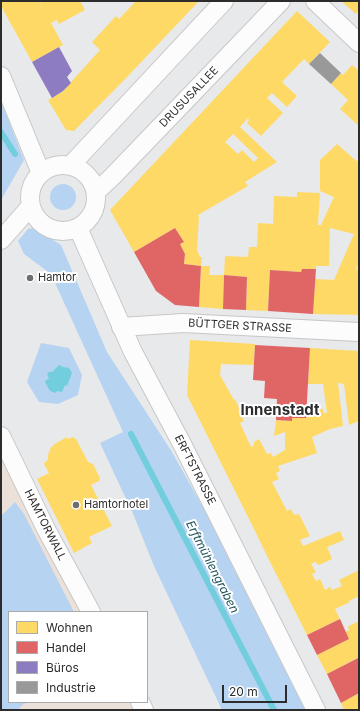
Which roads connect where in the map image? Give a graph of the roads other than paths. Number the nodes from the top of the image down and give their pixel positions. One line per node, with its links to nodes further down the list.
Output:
1 (224, 1): 6 (street)
2 (281, 1): 8 (street, DRUSUSALLEE)
3 (315, 1): 4 (street)
4 (359, 43)
5 (1, 76): 7 (street)
6 (70, 166): 7 (street); 8 (street)
7 (40, 173): 9 (street)
8 (96, 192): 10 (street)
9 (30, 207): 10 (street); 11 (street)
10 (78, 228): 12 (street, ERFTSTRASSE)
11 (1, 240)
12 (121, 327): 13 (street, BÜTTGER STRASSE); 16 (street, ERFTSTRASSE)
13 (359, 332)
14 (1, 436): 15 (street, HAMTORWALL)
15 (90, 611)
16 (316, 710)

